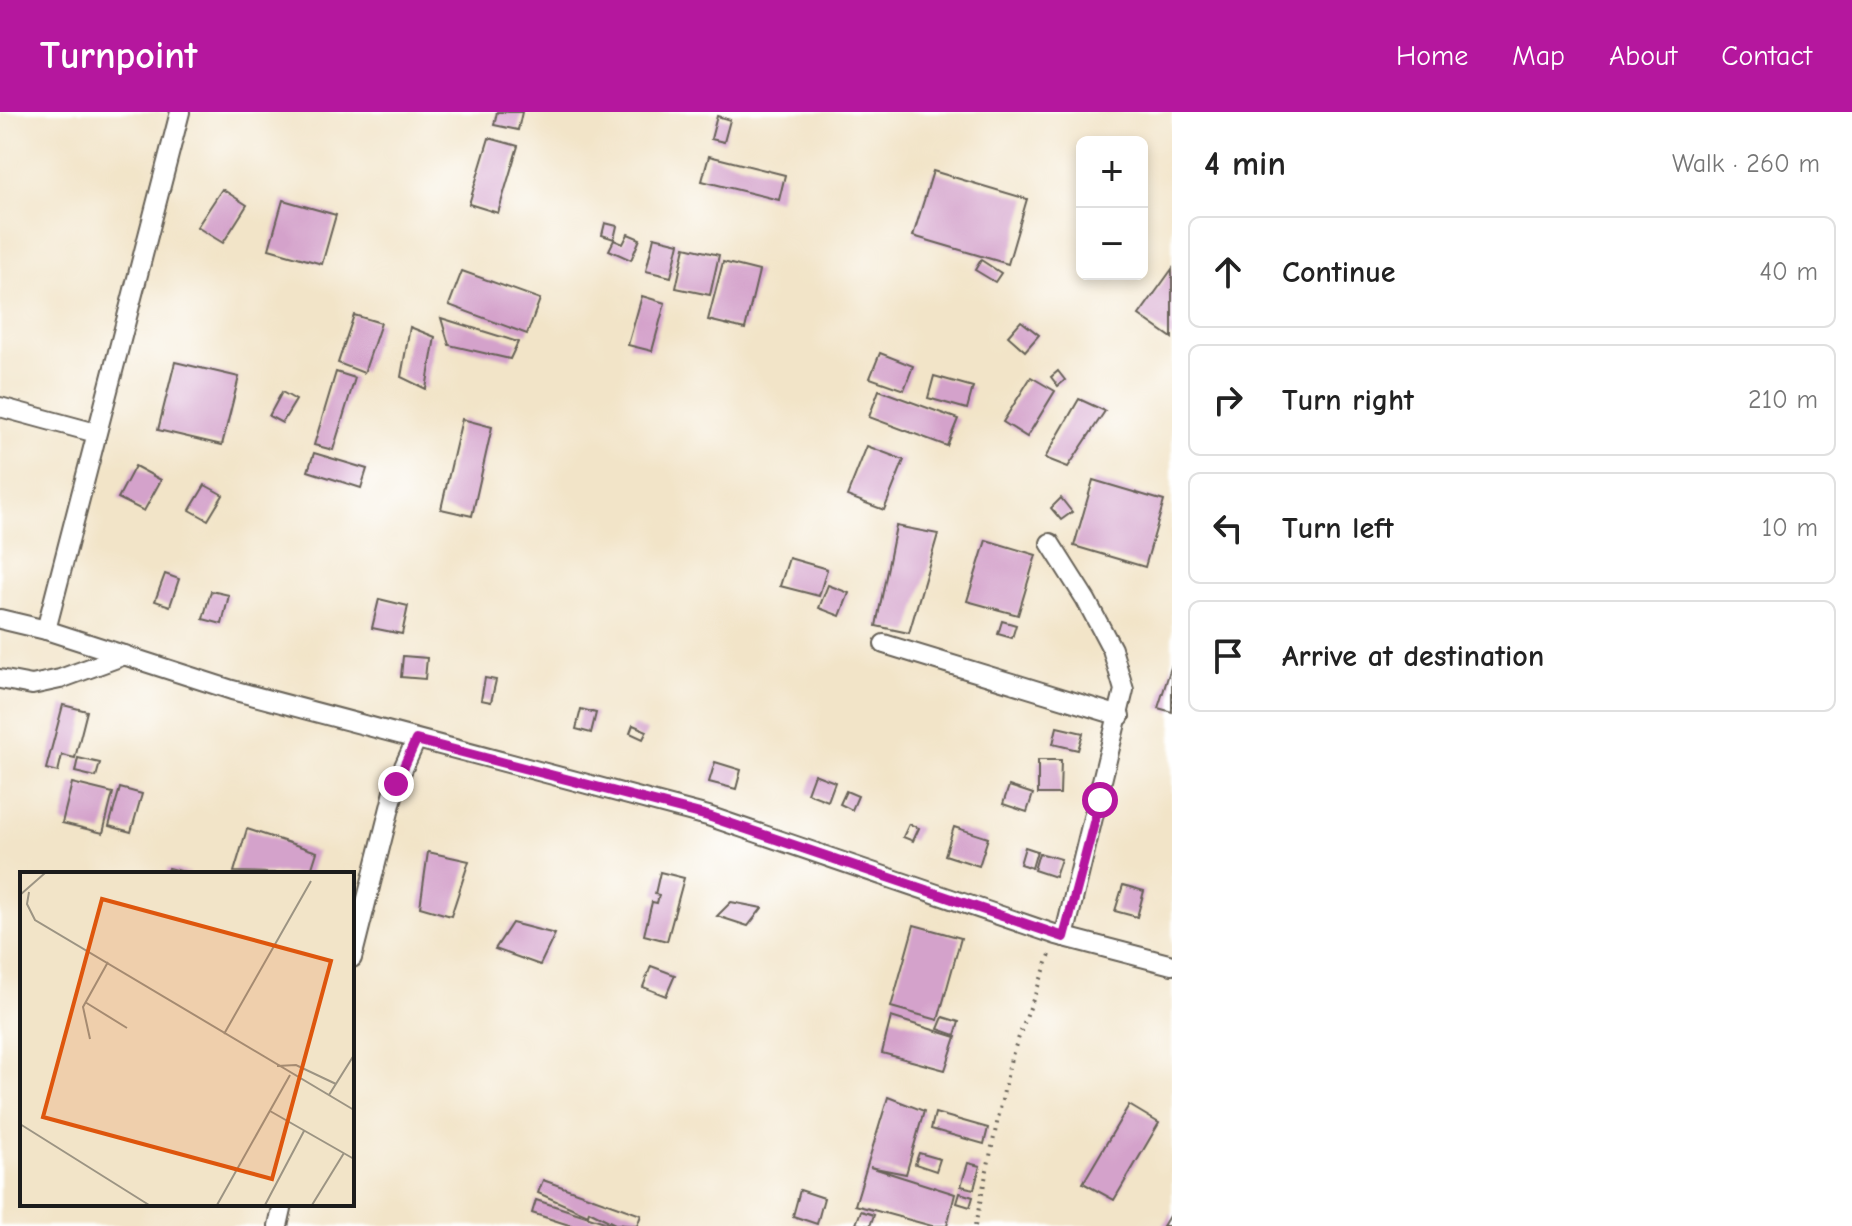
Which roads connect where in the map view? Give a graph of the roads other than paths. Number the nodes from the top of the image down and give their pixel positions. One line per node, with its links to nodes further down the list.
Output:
1 (180, 112): 3 (street)
2 (0, 407): 3 (street)
3 (96, 433): 6 (street)
4 (1050, 543): 10 (street)
5 (0, 619): 6 (street)
6 (46, 630): 8 (street)
7 (884, 644): 10 (street)
8 (125, 655): 9 (street); 11 (street)
9 (0, 679)
10 (1120, 716): 12 (street)
11 (416, 740): 12 (street); 13 (street)
12 (1060, 936): 14 (street)
13 (354, 950)
14 (1172, 965)
15 (283, 1206): 16 (street)
16 (278, 1226)

